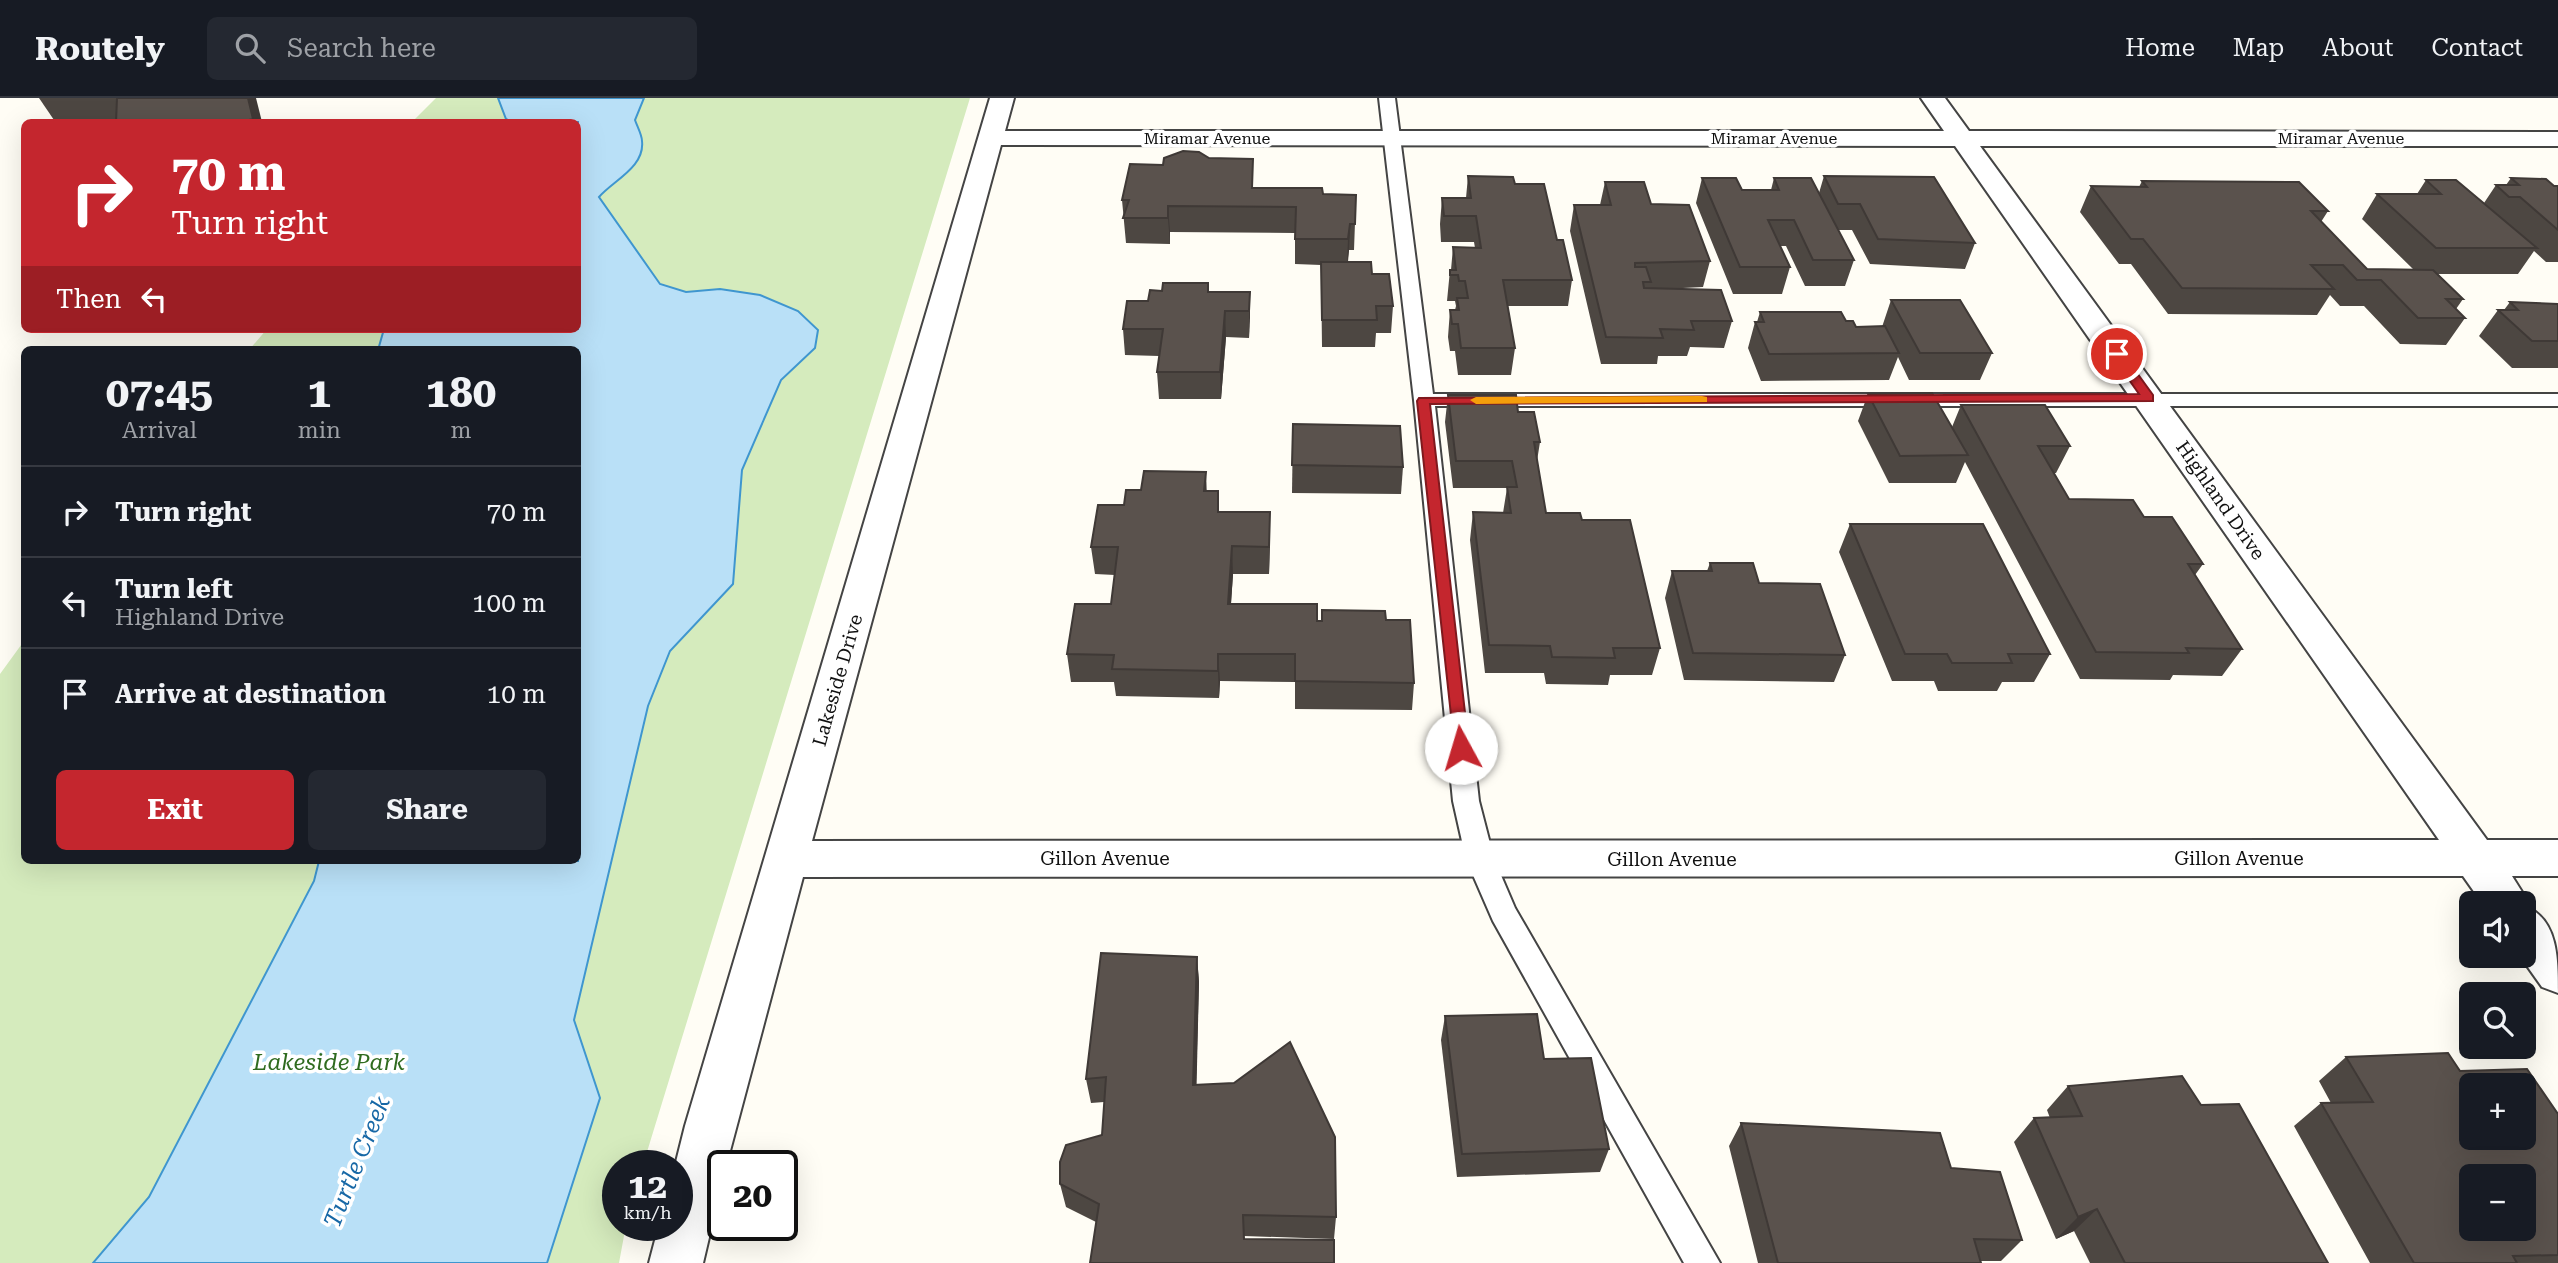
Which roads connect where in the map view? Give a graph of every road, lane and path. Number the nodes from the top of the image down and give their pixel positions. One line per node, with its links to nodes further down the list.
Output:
1 (1002, 98): 4 (street, Lakeside Drive)
2 (1387, 98): 6 (lane)
3 (1933, 98): 5 (street, Highland Drive)
4 (991, 138): 6 (street, Miramar Avenue); 13 (street, Lakeside Drive)
5 (1961, 138): 6 (street, Miramar Avenue); 7 (street, Miramar Avenue); 8 (street, Highland Drive)
6 (1393, 139): 10 (lane)
7 (2558, 139)
8 (2148, 398): 9 (lane); 10 (lane); 11 (street, Highland Drive)
9 (2558, 400)
10 (1423, 401): 14 (lane)
11 (2474, 858): 12 (street, Gillon Avenue); 14 (street, Gillon Avenue); 15 (street, Highland Drive)
12 (2558, 858)
13 (787, 859): 14 (street, Gillon Avenue); 18 (street, Lakeside Drive)
14 (1480, 859): 19 (lane)
15 (2498, 891)
16 (2536, 942): 17 (street)
17 (2558, 972)
18 (676, 1263)
19 (1703, 1263)

